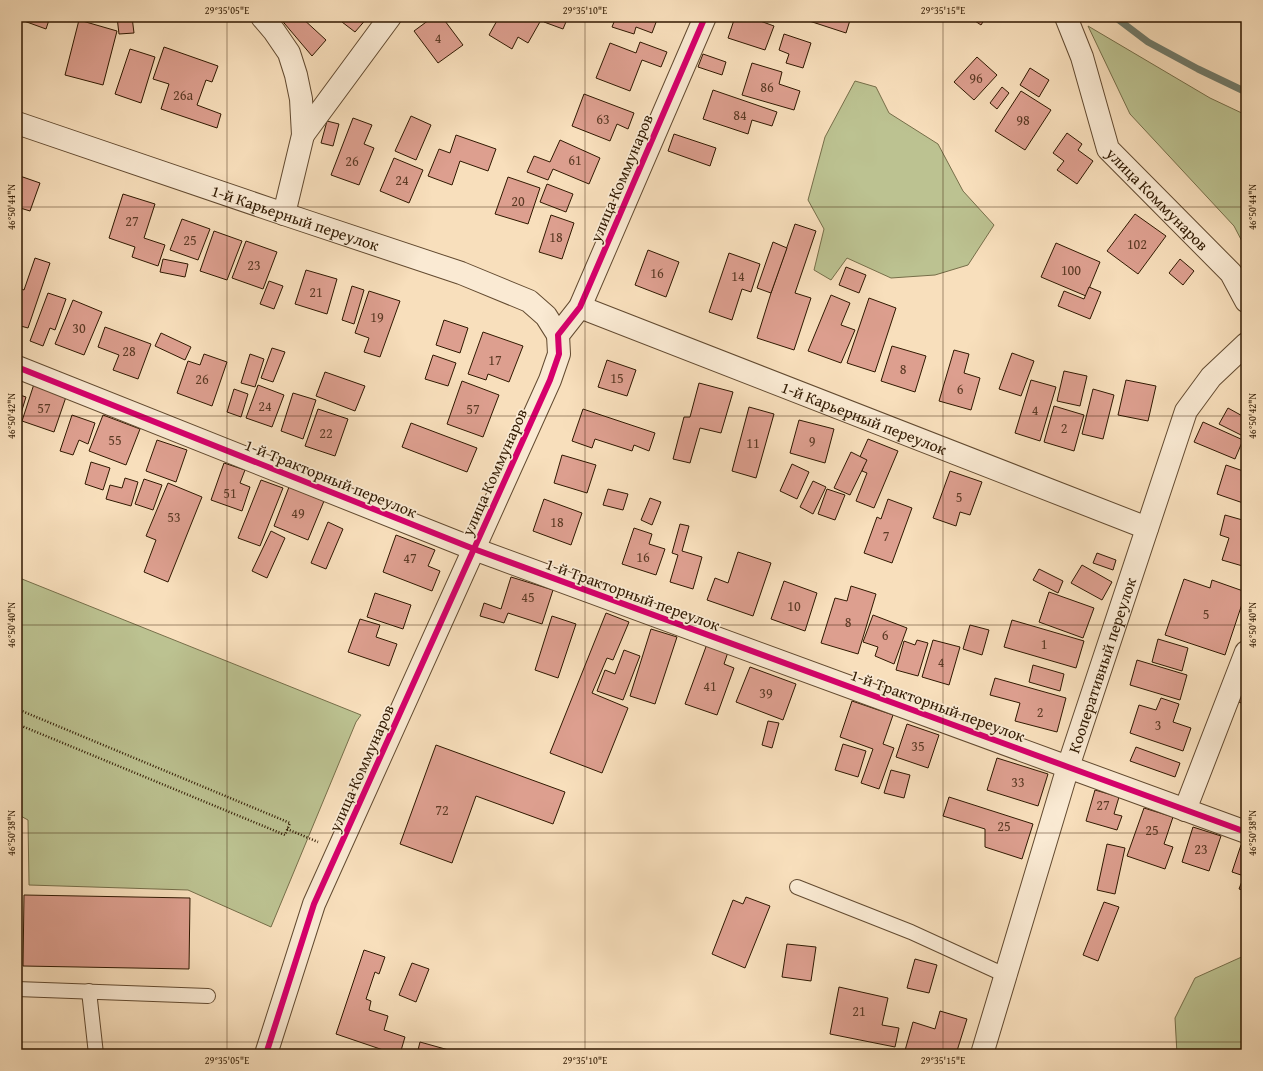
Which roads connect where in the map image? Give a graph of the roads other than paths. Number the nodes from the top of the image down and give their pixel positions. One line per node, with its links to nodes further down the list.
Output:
1 (262, 17): 6 (street)
2 (390, 17): 6 (street)
3 (705, 17): 9 (street, улица Коммунаров)
4 (1066, 17): 8 (street, улица Коммунаров)
5 (17, 124): 7 (street, 1-й Карьерный переулок)
6 (303, 135): 7 (street)
7 (284, 214): 10 (street, 1-й Карьерный переулок)
8 (1246, 301)
9 (580, 308): 10 (street, улица Коммунаров); 13 (street, 1-й Карьерный переулок)
10 (558, 335): 14 (street, улица Коммунаров)
11 (1246, 344): 13 (street, Кооперативный переулок)
12 (17, 367): 14 (street, 1-й Тракторный переулок)
13 (1147, 528): 16 (street, Кооперативный переулок)
14 (474, 549): 16 (street, 1-й Тракторный переулок); 25 (street, улица Коммунаров)
15 (1246, 652): 17 (street)
16 (1068, 767): 17 (street, 1-й Тракторный переулок); 20 (street, Кооперативный переулок)
17 (1185, 810): 18 (street, 1-й Тракторный переулок)
18 (1246, 832)
19 (797, 887): 20 (lane)
20 (1005, 975): 26 (street, Кооперативный переулок)
21 (17, 988): 22 (lane)
22 (89, 991): 23 (lane); 24 (lane)
23 (208, 996)
24 (96, 1054)
25 (266, 1054)
26 (982, 1054)

